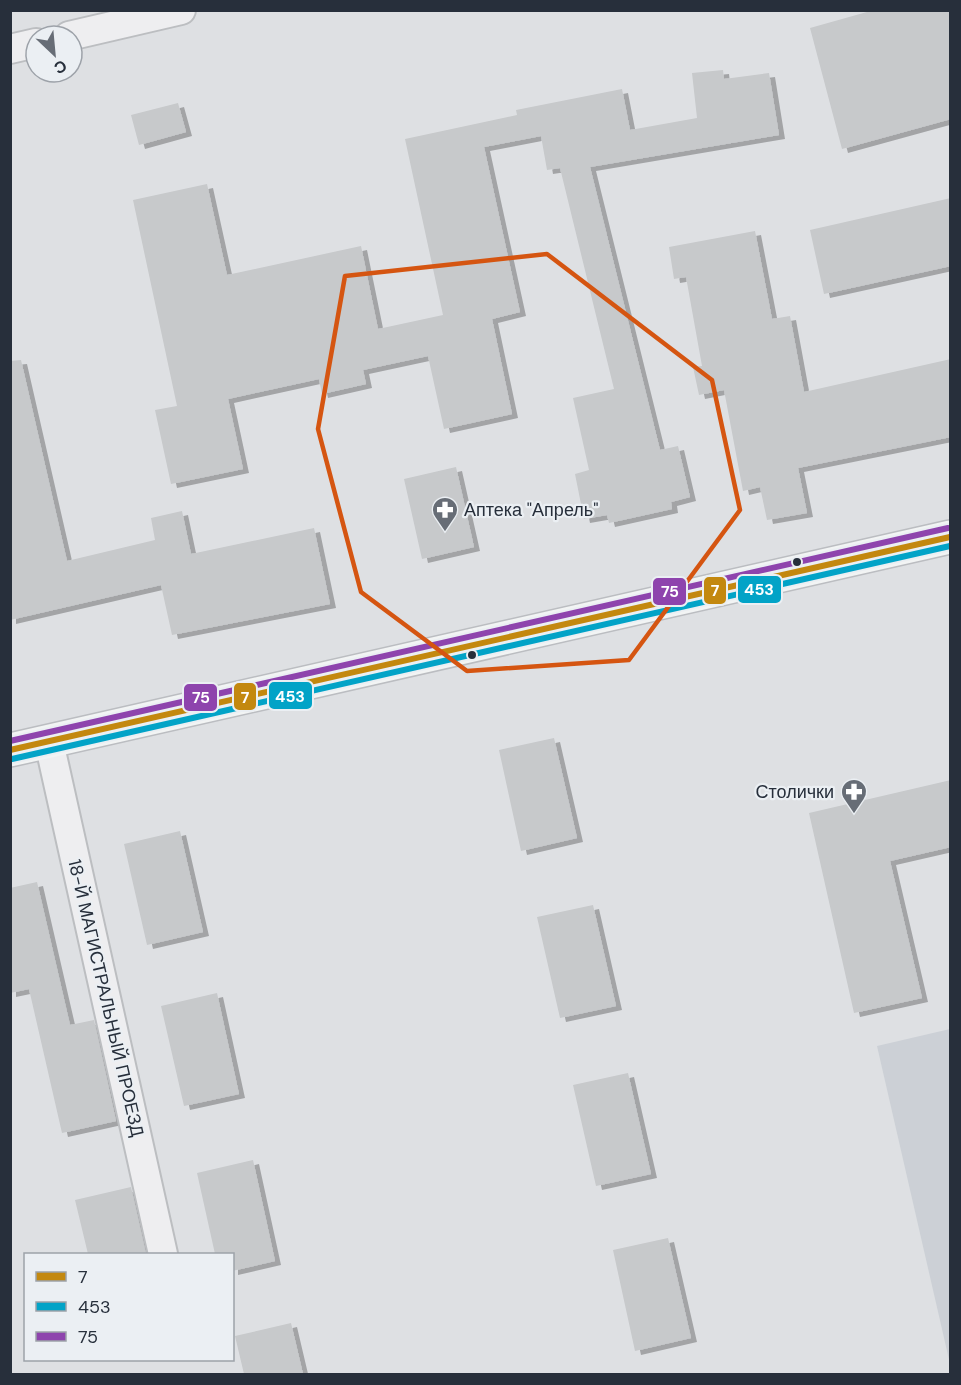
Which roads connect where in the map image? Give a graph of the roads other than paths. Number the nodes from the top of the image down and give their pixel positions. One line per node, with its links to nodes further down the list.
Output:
1 (181, 10): 2 (street)
2 (84, 33)
3 (951, 537): 4 (main road)
4 (49, 742): 5 (main road); 6 (street, 18-Й МАГИСТРАЛЬНЫЙ ПРОЕЗД)
5 (10, 750)
6 (163, 1253)

